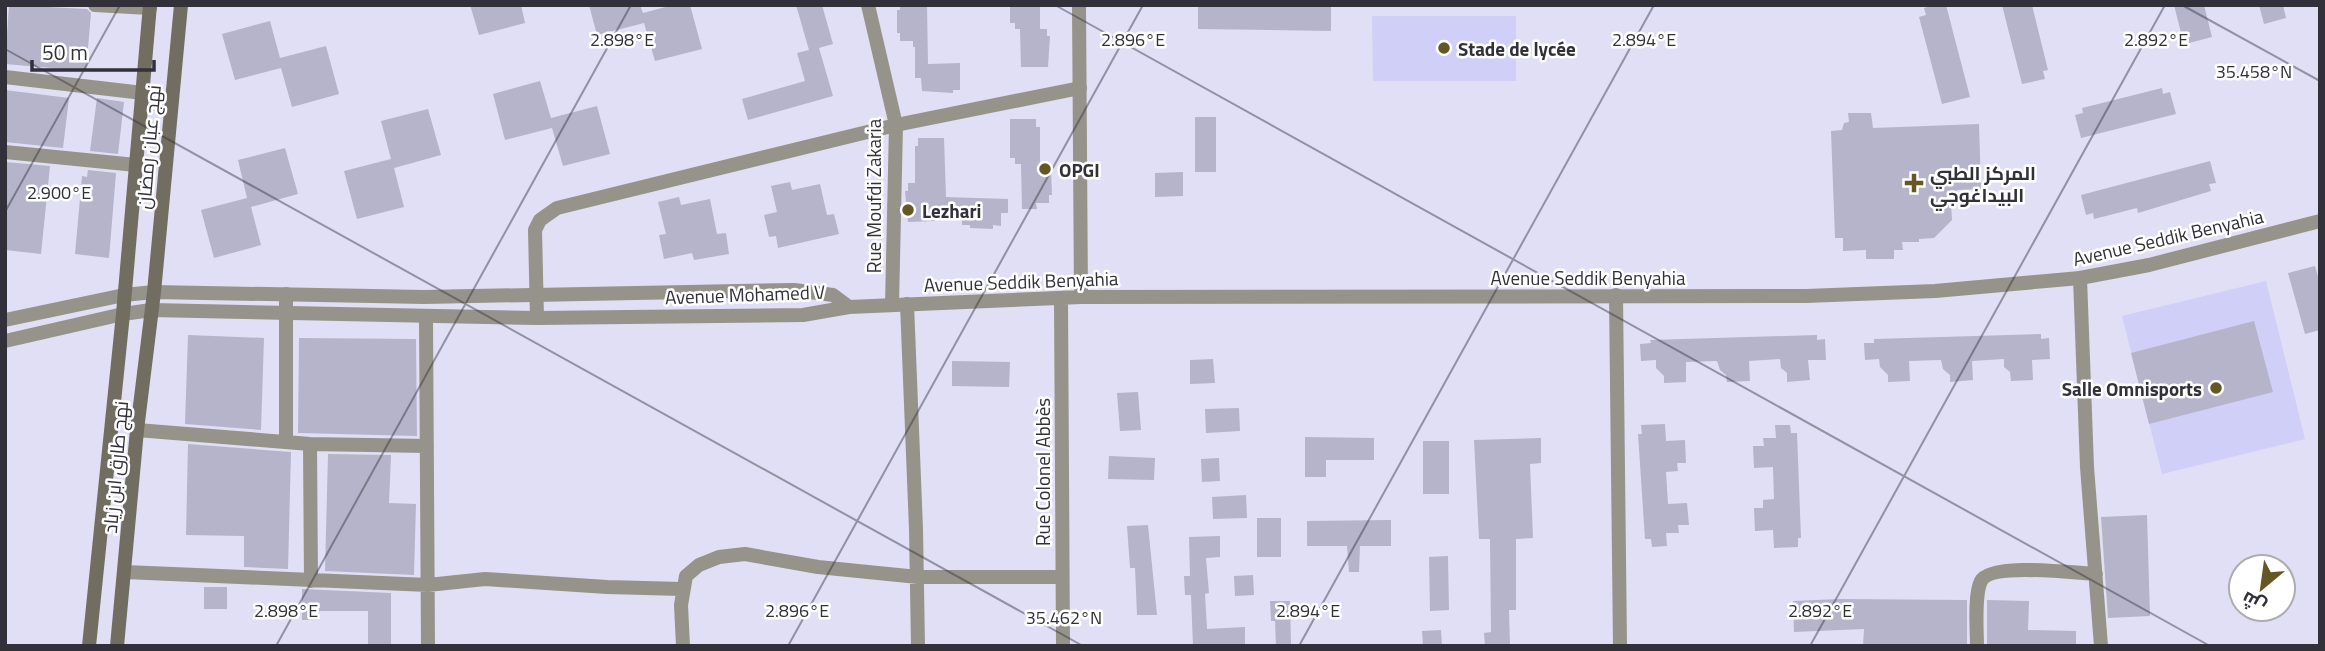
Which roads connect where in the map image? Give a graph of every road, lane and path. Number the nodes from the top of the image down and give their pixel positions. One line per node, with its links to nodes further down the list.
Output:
1 (95, 5): 5 (street)
2 (181, 5): 14 (main road, نهج عبان رمضان)
3 (868, 5): 9 (street, Rue Moufdi Zakaria)
4 (1079, 5): 7 (street)
5 (150, 7): 8 (main road, نهج عبان رمضان)
6 (5, 77): 8 (street)
7 (1080, 88): 9 (street); 19 (street)
8 (143, 93): 11 (main road, نهج عبان رمضان)
9 (896, 125): 18 (street); 21 (street, Rue Moufdi Zakaria)
10 (5, 152): 11 (street)
11 (135, 165): 15 (main road, نهج عبان رمضان)
12 (2320, 221): 13 (street, Avenue Seddik Benyahia)
13 (2080, 278): 17 (street, Avenue Seddik Benyahia); 35 (street)
14 (154, 292): 15 (street, Avenue Mohamed V); 16 (street, Avenue Mohamed V); 23 (main road, نهج طارق ابن زياد)
15 (124, 295): 24 (main road, نهج طارق ابن زياد); 28 (street, Avenue Mohamed V)
16 (286, 295): 18 (street, Avenue Mohamed V); 25 (street)
17 (1616, 295): 19 (street, Avenue Seddik Benyahia); 47 (street)
18 (536, 297): 22 (street, Avenue Mohamed V); 27 (street)
19 (1082, 297): 20 (street, Avenue Seddik Benyahia)
20 (1061, 298): 21 (street, Avenue Seddik Benyahia); 37 (street, Rue Colonel Abbès)
21 (899, 304): 22 (street, Avenue Seddik Benyahia); 36 (street, Rue Moufdi Zakaria)
22 (849, 307): 27 (street, Avenue Mohamed V)
23 (151, 310): 24 (street, Avenue Mohamed V); 25 (street, Avenue Mohamed V); 30 (main road, نهج طارق ابن زياد)
24 (123, 314): 29 (street, Avenue Mohamed V); 41 (main road, نهج طارق ابن زياد)
25 (286, 314): 26 (street, Avenue Mohamed V); 31 (street)
26 (426, 317): 27 (street, Avenue Mohamed V); 33 (street)
27 (537, 318)
28 (5, 320)
29 (5, 341)
30 (137, 430): 31 (street); 34 (main road, نهج طارق ابن زياد)
31 (286, 442): 32 (street)
32 (310, 444): 33 (street); 38 (street)
33 (427, 446): 39 (street)
34 (125, 572): 38 (street); 42 (main road, نهج طارق ابن زياد)
35 (2095, 574): 48 (street); 49 (street)
36 (918, 577): 37 (street); 40 (street); 45 (street, Rue Moufdi Zakaria)
37 (1062, 577): 46 (street, Rue Colonel Abbès)
38 (311, 581): 39 (street)
39 (428, 585): 40 (street); 43 (street)
40 (682, 589): 44 (street)
41 (89, 646)
42 (117, 646)
43 (428, 646)
44 (683, 646)
45 (918, 646)
46 (1063, 646)
47 (1620, 646)
48 (1977, 646)
49 (2101, 646)

